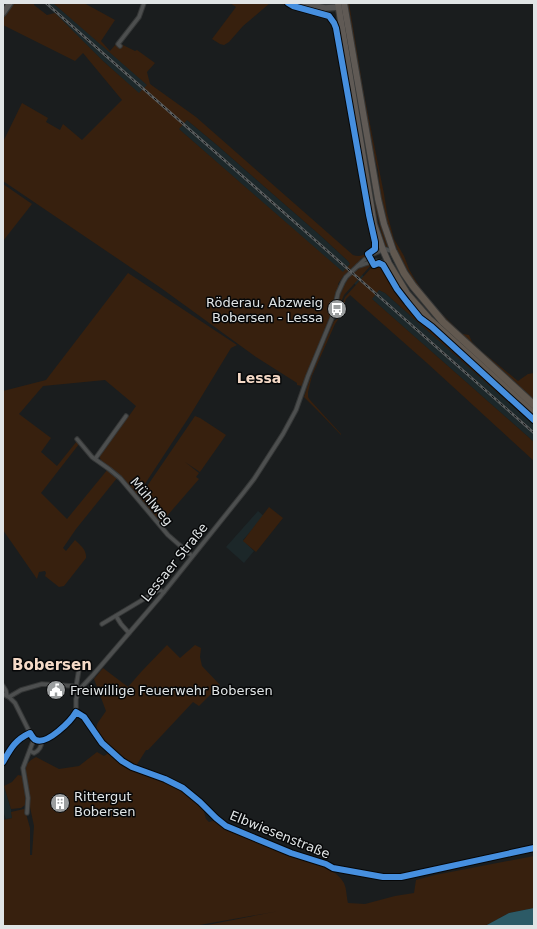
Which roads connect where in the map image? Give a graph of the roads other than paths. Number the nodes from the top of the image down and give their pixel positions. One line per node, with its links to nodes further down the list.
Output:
1 (10, 3): 5 (street)
2 (144, 3): 6 (street)
3 (300, 3): 4 (street)
4 (340, 4): 7 (main road); 9 (main road)
5 (3, 13)
6 (120, 46)
7 (378, 237): 8 (main road); 10 (street)
8 (383, 250): 9 (street); 10 (street, Lessaer Straße); 11 (main road)
9 (394, 253): 13 (highway)
10 (373, 254): 12 (street, Lessaer Straße)
11 (390, 266): 12 (street); 14 (highway)
12 (357, 267): 18 (street, Lessaer Straße)
13 (534, 405)
14 (534, 414)
15 (126, 416): 17 (street)
16 (77, 439): 17 (street, Mühlweg)
17 (95, 459): 18 (street, Mühlweg)
18 (192, 556): 19 (street, Lessaer Straße)
19 (164, 592): 20 (street); 22 (street, Lessaer Straße)
20 (116, 616): 21 (street); 22 (street)
21 (102, 624)
22 (130, 633): 25 (street, Lessaer Straße)
23 (81, 665): 25 (street)
24 (3, 686): 26 (street)
25 (78, 689): 26 (street); 27 (street)
26 (6, 696): 28 (street)
27 (76, 712): 30 (street); 34 (street, Elbwiesenstraße)
28 (30, 733): 29 (street); 32 (street)
29 (35, 739): 30 (street); 31 (street)
30 (42, 740): 31 (street)
31 (30, 751): 33 (street)
32 (3, 762)
33 (27, 813)
34 (396, 877)

